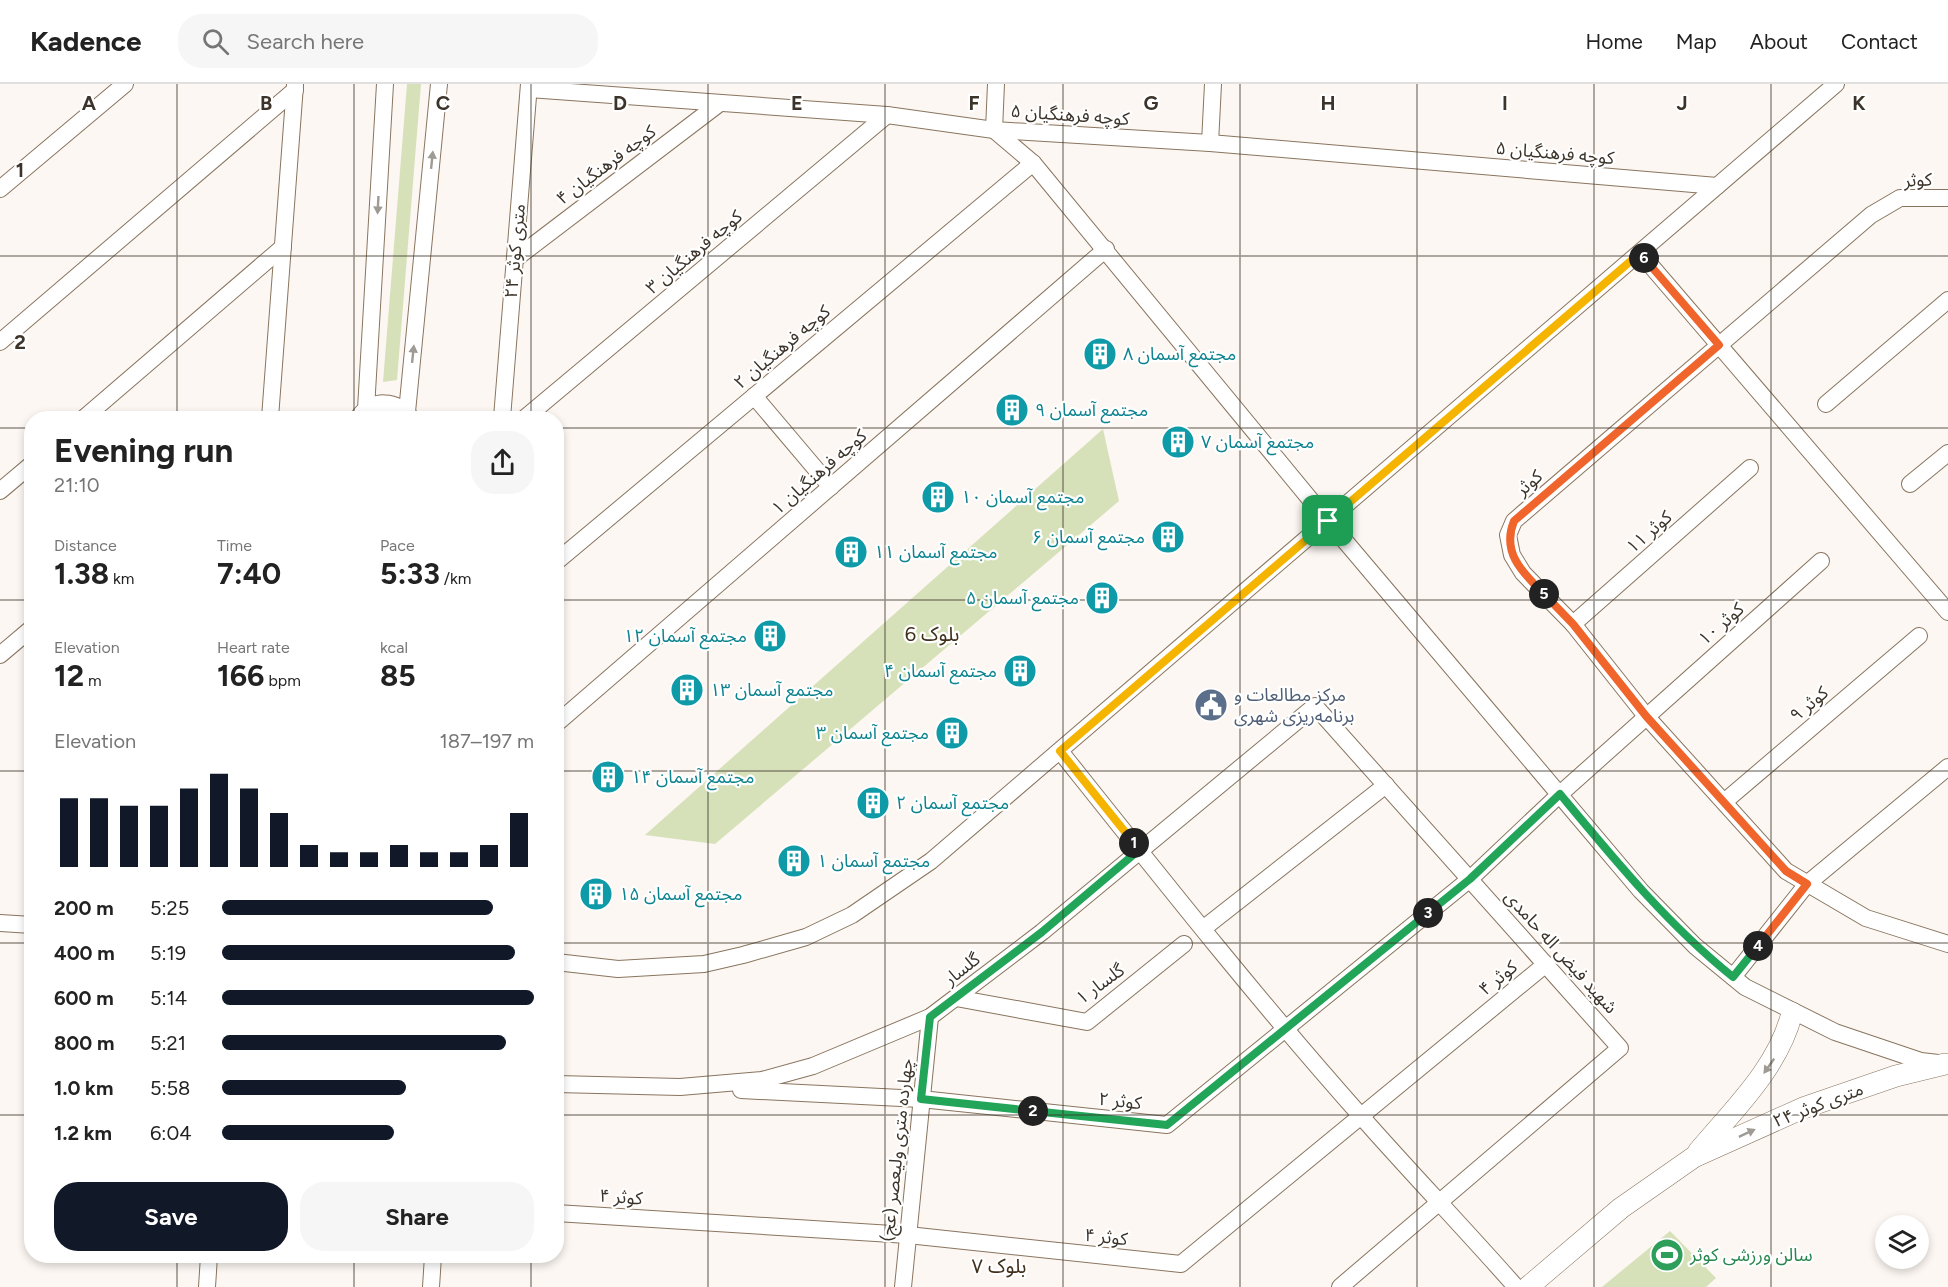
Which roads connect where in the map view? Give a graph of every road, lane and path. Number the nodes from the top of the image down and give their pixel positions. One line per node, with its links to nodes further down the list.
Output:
1 (125, 84): 15 (street)
2 (385, 84): 28 (street, one-way to 28)
3 (439, 84): 31 (street, one-way to 3)
4 (996, 84): 11 (street)
5 (1213, 84): 12 (street)
6 (1836, 84): 14 (street)
7 (529, 86): 9 (street, کوچه فرهنگیان ۵); 20 (street, ۲۴ متری کوثر)
8 (295, 87): 17 (street); 22 (street)
9 (720, 103): 10 (street, کوچه فرهنگیان ۵); 20 (street, کوچه فرهنگیان ۴)
10 (887, 115): 11 (street, کوچه فرهنگیان ۵); 33 (street, کوچه فرهنگیان ۳)
11 (994, 130): 12 (street, کوچه فرهنگیان ۵); 13 (street)
12 (1209, 143): 14 (street, کوچه فرهنگیان ۵)
13 (1033, 163): 18 (street); 24 (street, کوچه فرهنگیان ۲)
14 (1717, 186): 19 (street)
15 (0, 189)
16 (1948, 198): 23 (street, کوثر)
17 (283, 247): 26 (street); 27 (street)
18 (1106, 249): 38 (street, کوچه فرهنگیان ۱); 40 (street)
19 (1640, 253): 23 (street); 40 (street)
20 (515, 259): 32 (street, ۲۴ متری کوثر)
21 (1948, 300): 25 (street)
22 (0, 342)
23 (1719, 345): 43 (street); 44 (street, کوثر)
24 (754, 396): 38 (street); 41 (street, کوچه فرهنگیان ۲)
25 (1826, 404)
26 (92, 411)
27 (271, 411)
28 (362, 411)
29 (366, 411): 30 (street)
30 (404, 411)
31 (410, 411)
32 (503, 411)
33 (533, 411)
34 (1948, 453): 37 (street)
35 (1750, 468): 44 (street, کوثر ۱۱)
36 (24, 471): 39 (street)
37 (1911, 484)
38 (831, 487): 50 (street, کوچه فرهنگیان ۱)
39 (0, 491)
40 (1328, 521): 51 (street); 54 (street)
41 (564, 555)
42 (1821, 561): 49 (street, کوثر ۱۰)
43 (1948, 612)
44 (1573, 624): 49 (street, کوثر)
45 (24, 634): 47 (street)
46 (1919, 636): 55 (street, کوثر ۹)
47 (0, 654)
48 (1315, 706): 53 (street, شهید فیض اله حامدی); 56 (street, گلسار)
49 (1646, 716): 54 (street, کوثر ۱۰); 55 (street, کوثر)
50 (564, 717)
51 (1060, 751): 56 (street); 65 (street)
52 (1948, 767): 58 (street)
53 (1386, 785): 57 (street, شهید فیض اله حامدی); 61 (street)
54 (1560, 794): 57 (street, کوثر ۲); 67 (street)
55 (1724, 802): 58 (street, کوثر)
56 (1139, 850): 61 (street); 68 (street, گلسار)
57 (1470, 879): 66 (street, شهید فیض اله حامدی); 71 (street, کوثر ۲)
58 (1807, 884): 63 (street, کوثر); 67 (street)
59 (0, 923): 60 (street)
60 (24, 924)
61 (1204, 928): 71 (street)
62 (1948, 929): 63 (street)
63 (1941, 942)
64 (1184, 944): 68 (street, گلسار ۱)
65 (564, 963)
66 (1546, 964): 76 (street, کوثر ۴); 78 (street, شهید فیض اله حامدی)
67 (1733, 977): 69 (street)
68 (956, 998): 70 (street, گلسار)
69 (1792, 1013): 72 (street); 77 (street, ۲۴ متری کوثر, one-way to 77)
70 (930, 1017): 74 (street, گلسار); 75 (street, چهارده متری ولیعصر (عج))
71 (1286, 1029): 75 (street, کوثر ۲); 76 (street)
72 (1946, 1064): 77 (street, ۲۴ متری کوثر, one-way to 72)
73 (564, 1084): 74 (street, گلسار)
74 (680, 1088): 75 (street, کوثر ۲)
75 (921, 1099): 80 (street, چهارده متری ولیعصر (عج))
76 (1361, 1116): 78 (street); 80 (street, کوثر ۴)
77 (1694, 1157): 88 (street, ۲۴ متری کوثر)
78 (1441, 1201): 86 (street); 87 (street)
79 (564, 1213): 80 (street, کوثر ۴)
80 (909, 1235): 85 (street, چهارده متری ولیعصر (عج))
81 (209, 1263): 83 (street)
82 (433, 1263): 84 (street)
83 (207, 1287)
84 (431, 1287)
85 (903, 1287)
86 (1340, 1287)
87 (1516, 1287)
88 (1528, 1287)

